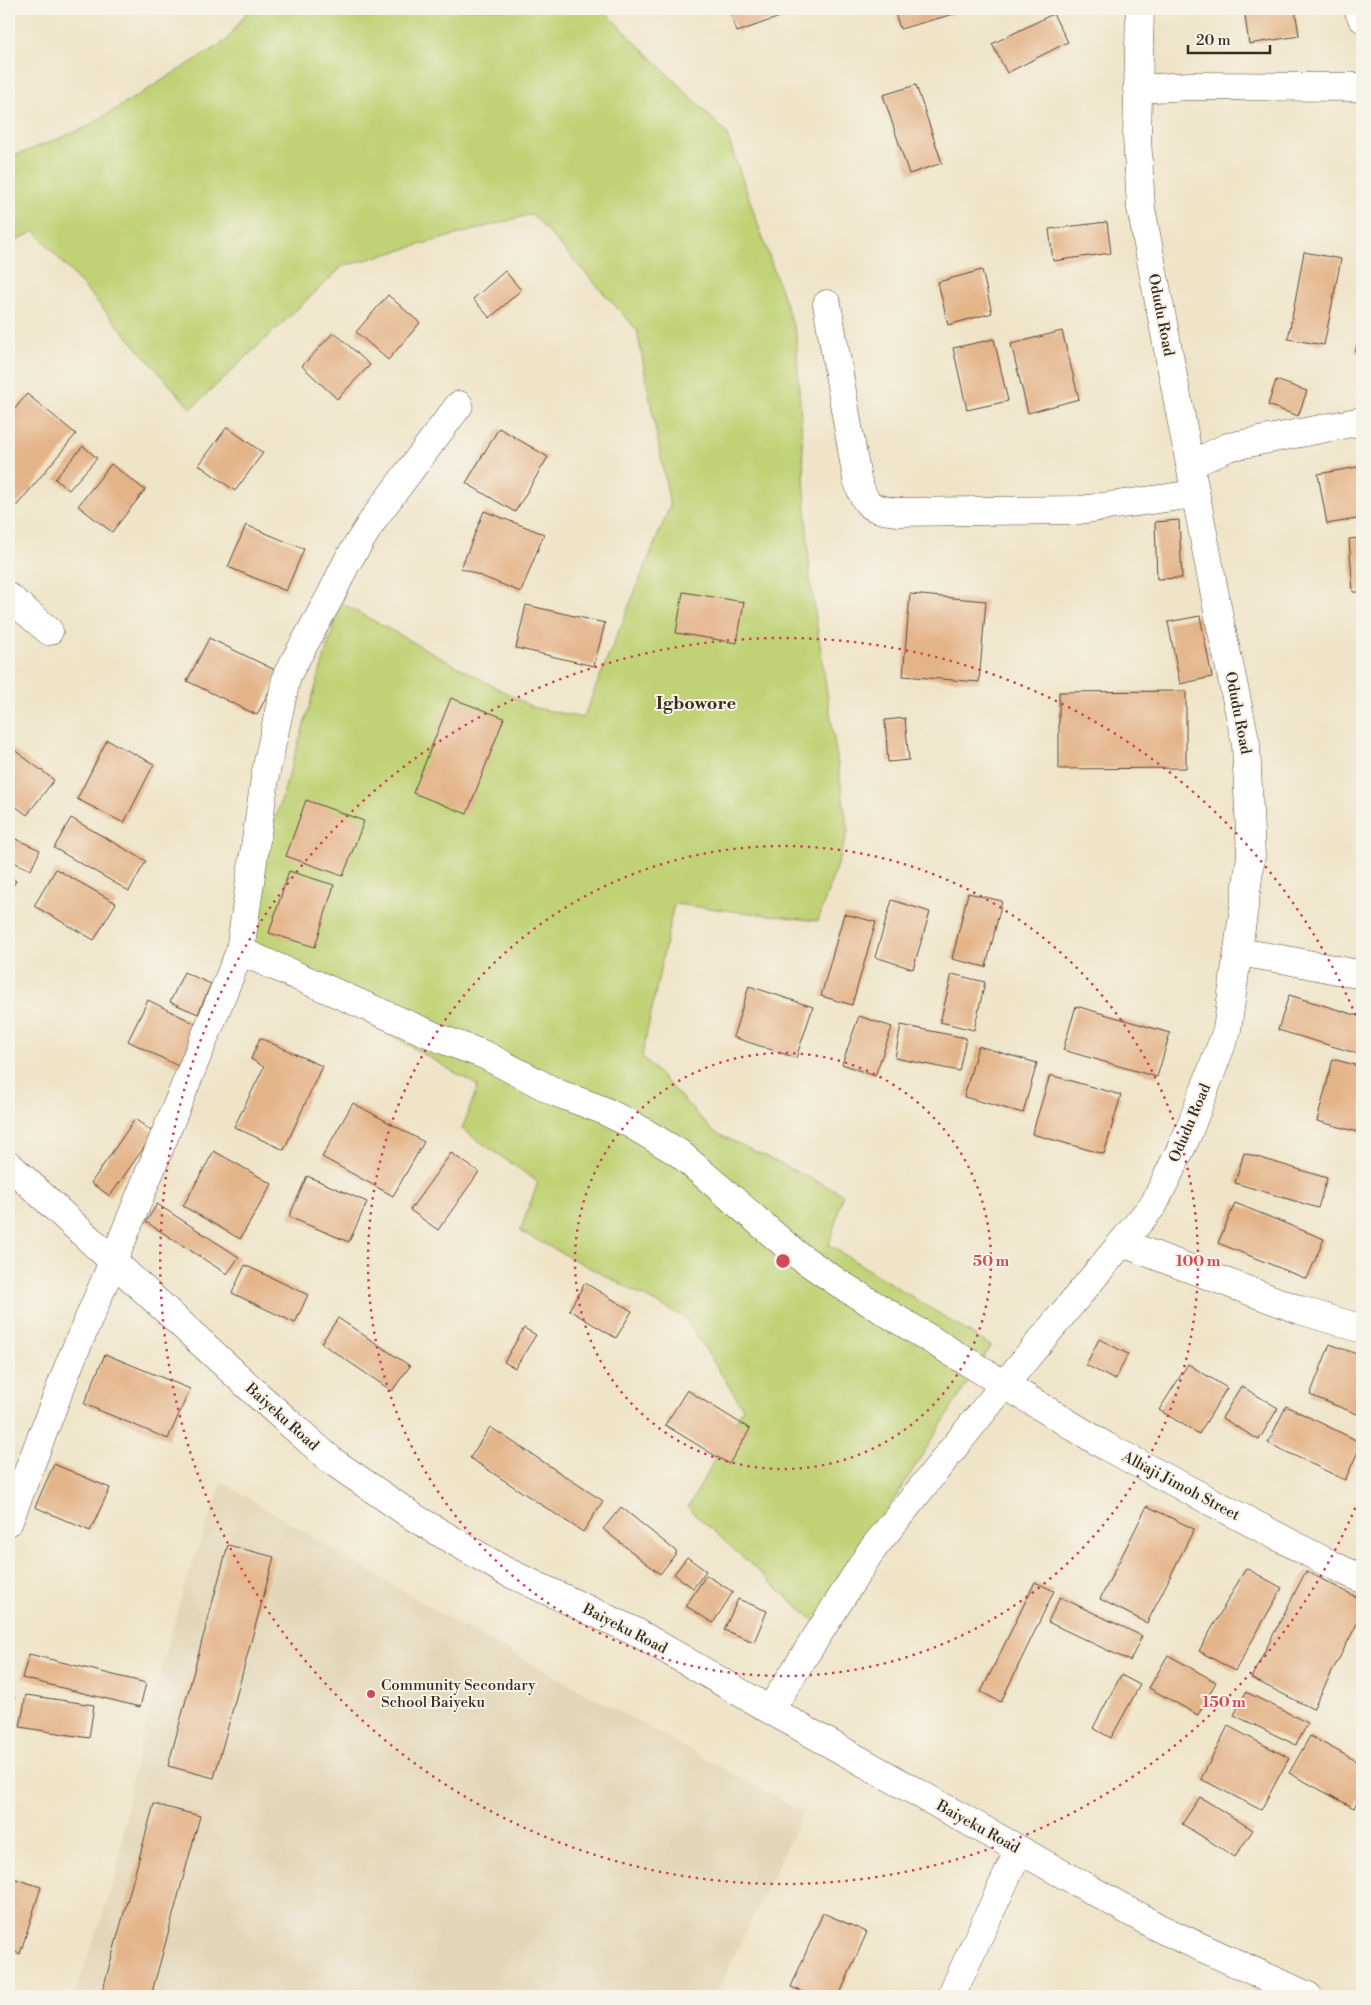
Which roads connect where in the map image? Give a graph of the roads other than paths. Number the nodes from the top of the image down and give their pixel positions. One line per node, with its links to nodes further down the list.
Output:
1 (1140, 9): 5 (street, Odudu Road)
2 (1358, 9): 3 (street)
3 (1362, 18)
4 (1362, 87): 5 (street)
5 (1138, 89): 9 (street, Odudu Road)
6 (827, 304): 10 (street)
7 (459, 405): 13 (street)
8 (1362, 421): 9 (street)
9 (1190, 465): 10 (street, Odudu Road)
10 (1195, 494): 14 (street, Odudu Road)
11 (9, 597): 12 (street)
12 (49, 631)
13 (240, 951): 18 (street); 20 (street, Alhaji Jimoh Street)
14 (1238, 952): 15 (street); 17 (street, Odudu Road)
15 (1362, 975)
16 (9, 1165): 18 (street, Baiyeku Road)
17 (1122, 1242): 19 (street); 20 (street, Odudu Road)
18 (113, 1262): 21 (street); 23 (street, Baiyeku Road)
19 (1362, 1329)
20 (1004, 1385): 22 (street, Alhaji Jimoh Street); 23 (street, Odudu Road)
21 (9, 1521)
22 (1362, 1579)
23 (770, 1710): 24 (street, Baiyeku Road)
24 (1019, 1850): 25 (street); 26 (street, Baiyeku Road)
25 (952, 1996)
26 (1308, 1996)

